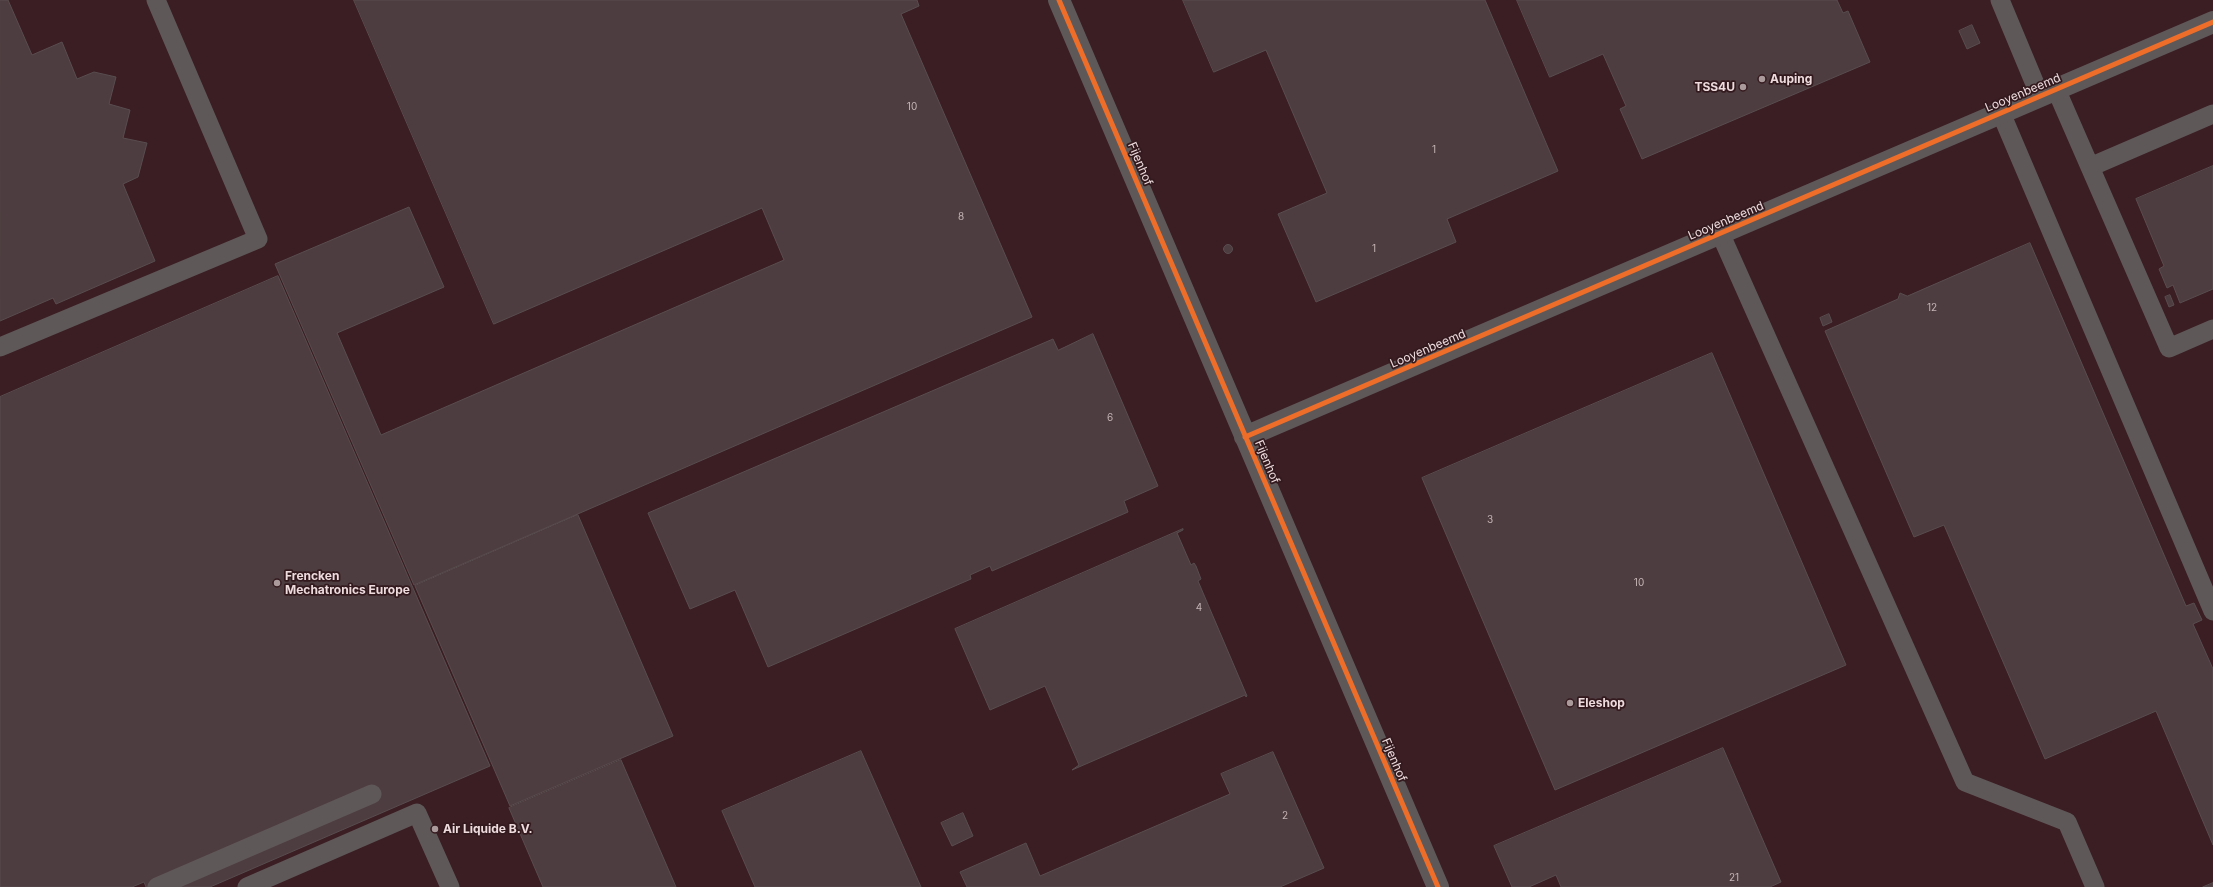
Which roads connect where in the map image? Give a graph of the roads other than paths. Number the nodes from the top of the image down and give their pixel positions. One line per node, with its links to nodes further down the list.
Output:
1 (156, 0): 11 (lane)
2 (1059, 0): 12 (street, Fijenhof)
3 (2000, 0): 5 (lane)
4 (2213, 22): 5 (street, Looyenbeemd)
5 (2048, 93): 6 (street, Looyenbeemd); 8 (lane)
6 (2001, 113): 9 (street, Looyenbeemd); 13 (lane)
7 (2213, 114): 8 (lane)
8 (2090, 167): 10 (lane)
9 (1721, 234): 12 (street, Looyenbeemd); 19 (lane)
10 (2213, 329)
11 (0, 347)
12 (1245, 437): 18 (street, Fijenhof)
13 (2213, 610)
14 (372, 794): 15 (lane)
15 (157, 887)
16 (247, 887): 17 (lane)
17 (450, 887)
18 (1438, 887)
19 (2095, 887)

